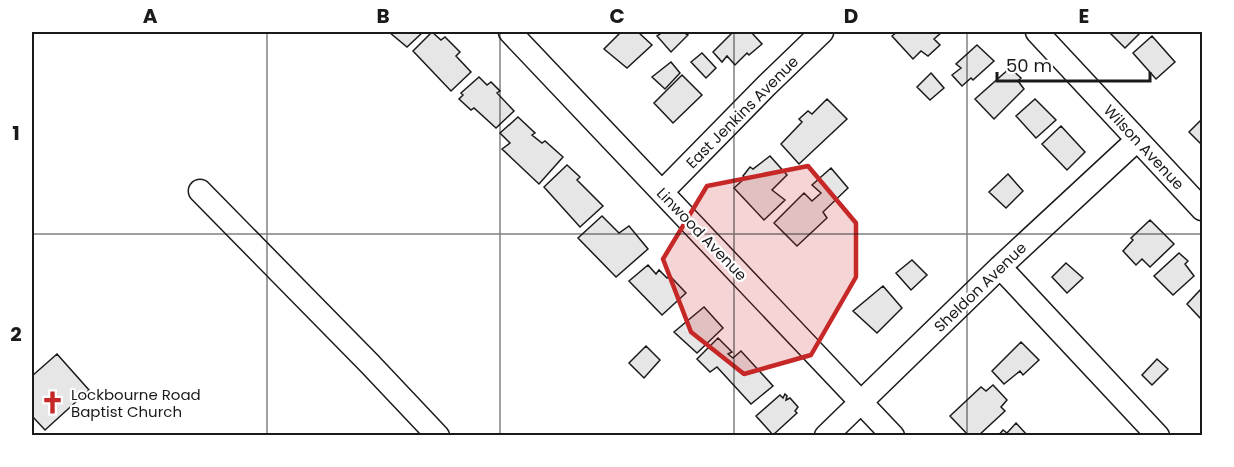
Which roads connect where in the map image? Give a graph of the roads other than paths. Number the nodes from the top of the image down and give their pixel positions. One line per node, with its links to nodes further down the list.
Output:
1 (510, 32): 6 (street, Linwood Avenue)
2 (822, 32): 6 (street, East Jenkins Avenue)
3 (1037, 32): 4 (street, Wilson Avenue)
4 (1137, 140): 7 (street, Wilson Avenue); 8 (street, Sheldon Avenue)
5 (200, 191): 10 (street)
6 (663, 192): 9 (street, Linwood Avenue)
7 (1203, 209)
8 (1000, 267): 9 (street, Sheldon Avenue); 13 (street)
9 (861, 401): 11 (street, Sheldon Avenue); 12 (street, Linwood Avenue)
10 (438, 435)
11 (826, 435)
12 (893, 435)
13 (1158, 435)

